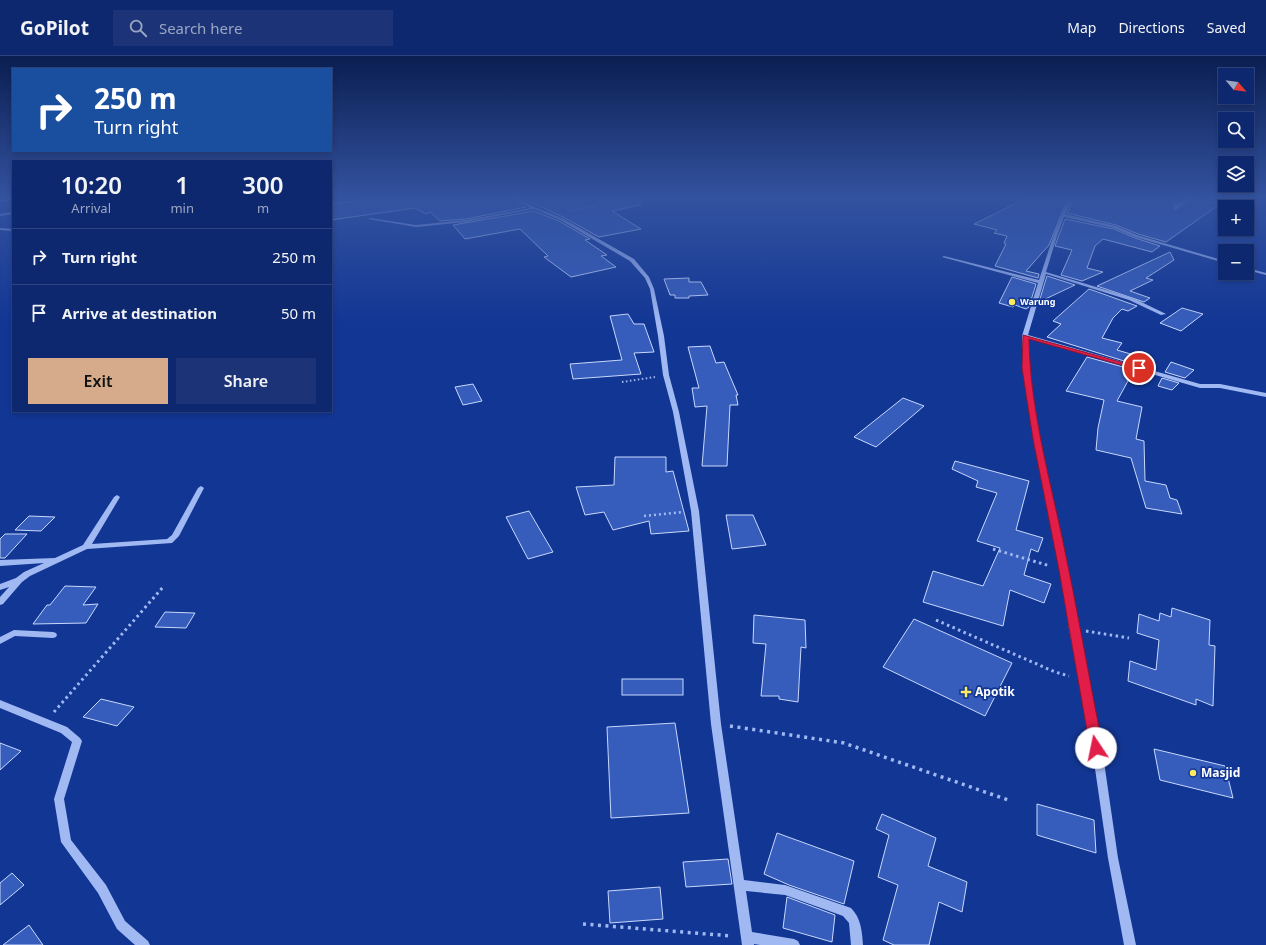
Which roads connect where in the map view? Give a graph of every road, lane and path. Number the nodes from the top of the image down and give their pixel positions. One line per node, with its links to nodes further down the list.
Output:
1 (595, 239): 12 (street)
2 (1056, 239): 7 (street)
3 (1148, 239): 5 (street)
4 (944, 258): 9 (street)
5 (1218, 260)
6 (1254, 271): 8 (street)
7 (1047, 273): 9 (street); 10 (street)
8 (1266, 275)
9 (1041, 282): 11 (street)
10 (1163, 314)
11 (1026, 336): 14 (street); 23 (street)
12 (666, 375): 13 (path); 17 (street)
13 (622, 382)
14 (1266, 395)
15 (201, 488): 19 (street)
16 (117, 497): 19 (street)
17 (695, 511): 18 (path); 36 (street)
18 (644, 516)
19 (86, 547): 21 (street)
20 (993, 549): 23 (path)
21 (57, 559): 22 (street); 24 (street)
22 (0, 563)
23 (1064, 570): 29 (street)
24 (18, 580): 25 (street); 27 (street)
25 (0, 587)
26 (163, 587): 35 (path)
27 (0, 602)
28 (936, 620): 33 (path)
29 (1073, 629): 31 (path); 33 (street)
30 (53, 635): 32 (street)
31 (1129, 638)
32 (0, 641)
33 (1083, 679): 44 (street)
34 (0, 704): 35 (street)
35 (46, 722): 41 (street)
36 (716, 724): 37 (path); 38 (street)
37 (1011, 801)
38 (739, 885): 40 (street); 43 (street)
39 (583, 924): 40 (path)
40 (747, 941): 42 (street)
41 (144, 945)
42 (794, 945)
43 (857, 945)
44 (1130, 945)

